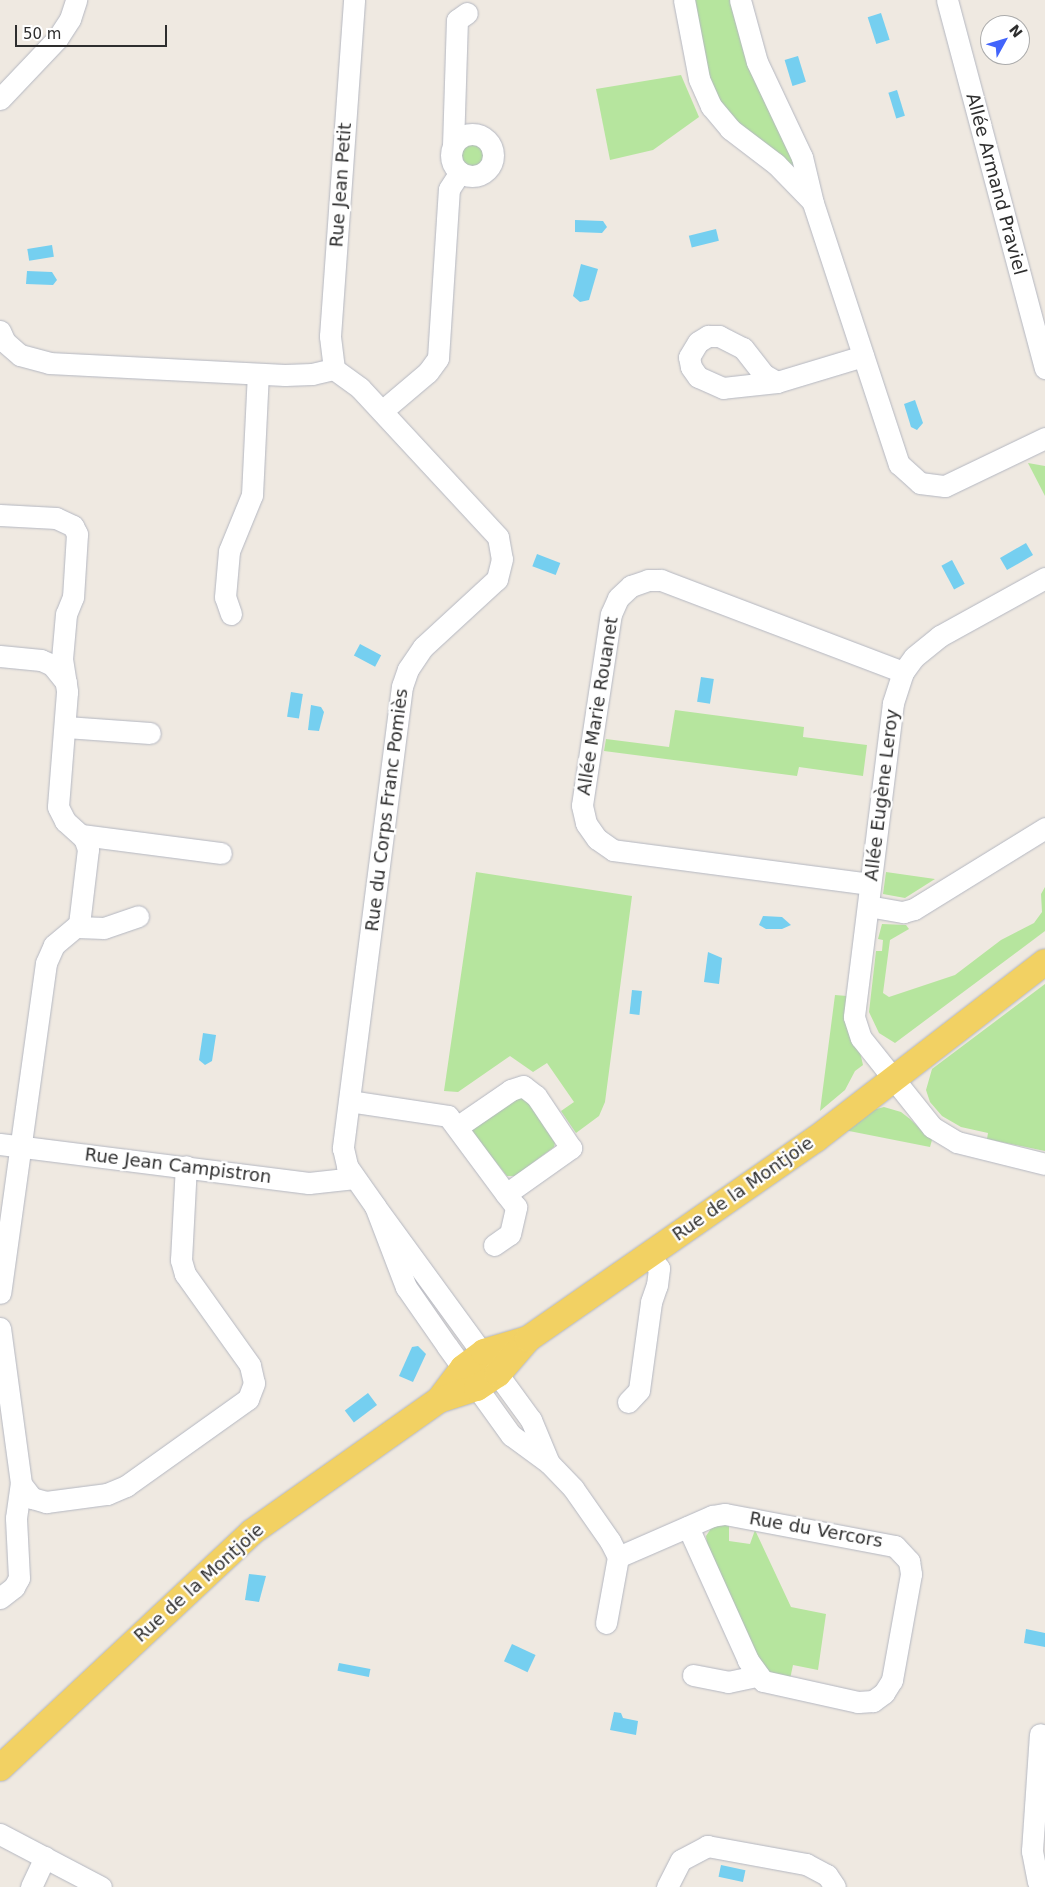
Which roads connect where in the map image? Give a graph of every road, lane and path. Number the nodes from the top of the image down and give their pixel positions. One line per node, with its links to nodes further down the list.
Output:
1 (76, 0): 7 (street)
2 (354, 0): 14 (street, Rue Jean Petit)
3 (684, 0): 10 (street)
4 (740, 0): 10 (street)
5 (947, 0): 13 (street, Allée Armand Praviel)
6 (467, 13): 8 (street)
7 (0, 99)
8 (453, 146): 9 (street); 9 (street)
9 (460, 172): 17 (street)
10 (813, 203): 12 (street)
11 (0, 331): 15 (street)
12 (863, 356): 16 (street); 18 (street)
13 (1045, 368)
14 (334, 369): 15 (street); 17 (street, Rue du Corps Franc Pomiès)
15 (258, 374): 21 (street)
16 (777, 382)
17 (382, 411): 36 (street, Rue du Corps Franc Pomiès)
18 (1045, 438)
19 (0, 515): 24 (street)
20 (1045, 578): 23 (street, Allée Eugène Leroy)
21 (231, 614)
22 (0, 656): 24 (street)
23 (903, 672): 30 (street, Allée Eugène Leroy); 30 (street, Allée Marie Rouanet)
24 (66, 682): 25 (street)
25 (66, 727): 26 (street); 28 (street)
26 (150, 733)
27 (1045, 828): 31 (street)
28 (82, 835): 29 (street); 33 (street)
29 (221, 853)
30 (870, 884): 31 (street, Allée Eugène Leroy)
31 (868, 906): 35 (street, Allée Eugène Leroy)
32 (138, 916): 33 (street)
33 (77, 927): 39 (street)
34 (1045, 962): 35 (main road, Rue de la Montjoie)
35 (892, 1079): 40 (street, Allée Eugène Leroy); 46 (main road, Rue de la Montjoie)
36 (349, 1101): 37 (street); 42 (street, Rue du Corps Franc Pomiès)
37 (458, 1127): 43 (street); 43 (street)
38 (0, 1144): 39 (street, Rue Jean Campistron)
39 (22, 1146): 41 (street, Rue Jean Campistron); 47 (street)
40 (1045, 1164)
41 (186, 1166): 42 (street, Rue Jean Campistron); 53 (street)
42 (355, 1178): 44 (street, Rue du Corps Franc Pomiès)
43 (506, 1194): 45 (street)
44 (375, 1206): 50 (street, Rue du Corps Franc Pomiès); 51 (street, Rue du Corps Franc Pomiès)
45 (494, 1245)
46 (654, 1262): 49 (main road, Rue de la Montjoie); 52 (street)
47 (0, 1293)
48 (0, 1328): 53 (street)
49 (528, 1339): 50 (main road, Rue de la Montjoie); 51 (main road, Rue de la Montjoie)
50 (484, 1352): 51 (main road, Rue de la Montjoie)
51 (479, 1377): 56 (street, Rue du Corps Franc Pomiès); 62 (main road, Rue de la Montjoie)
52 (628, 1402)
53 (21, 1484): 55 (street)
54 (688, 1527): 56 (street, Rue du Vercors); 60 (street); 60 (street, Rue du Vercors)
55 (8, 1555): 57 (street)
56 (618, 1557): 58 (street)
57 (0, 1598)
58 (606, 1623)
59 (693, 1675): 60 (street)
60 (757, 1676)
61 (1040, 1734): 65 (street)
62 (0, 1768)
63 (0, 1834): 64 (street)
64 (46, 1857): 66 (street); 67 (street)
65 (1039, 1883)
66 (31, 1887)
67 (101, 1887)
68 (667, 1887): 69 (street)
69 (835, 1887)

